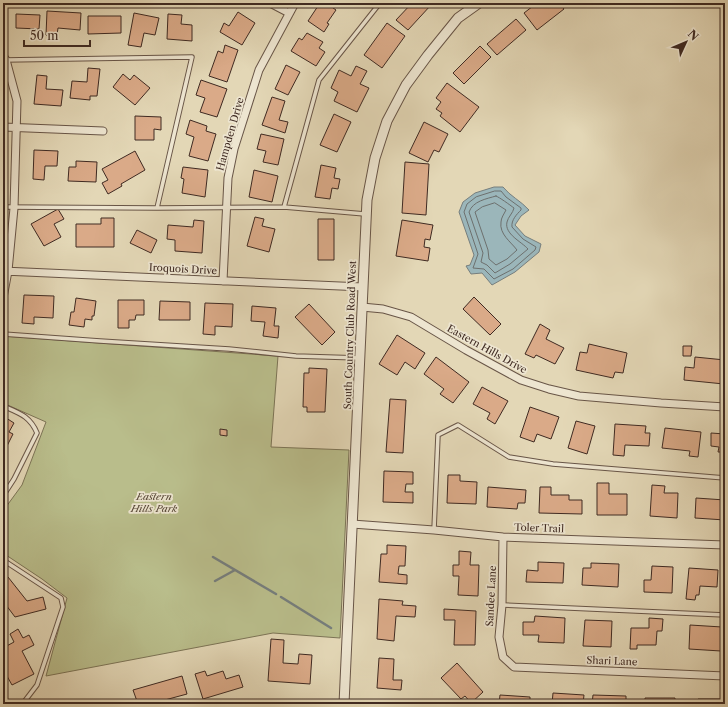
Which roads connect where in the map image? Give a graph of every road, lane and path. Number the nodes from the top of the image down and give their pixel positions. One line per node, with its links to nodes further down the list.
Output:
1 (270, 3): 5 (street)
2 (295, 3): 5 (street, Hampden Drive)
3 (380, 3): 11 (lane)
4 (479, 3): 15 (street, South Country Club Road West)
5 (289, 13): 14 (street, Hampden Drive)
6 (4, 59): 8 (street); 13 (lane)
7 (3, 128): 8 (street)
8 (16, 128): 9 (street); 12 (street)
9 (103, 131)
10 (3, 207): 12 (lane)
11 (284, 207): 14 (lane); 15 (lane)
12 (14, 208): 13 (lane); 16 (street)
13 (158, 208): 14 (lane)
14 (227, 208): 17 (street, Hampden Drive)
15 (366, 214): 18 (street, South Country Club Road West)
16 (5, 271): 17 (street, Iroquois Drive); 19 (street)
17 (223, 281): 18 (street, Iroquois Drive)
18 (363, 286): 20 (street, South Country Club Road West)
19 (3, 298)
20 (362, 307): 22 (street, South Country Club Road West); 24 (street, Eastern Hills Drive)
21 (3, 334): 22 (lane)
22 (360, 358): 27 (street, South Country Club Road West)
23 (3, 406): 26 (lane)
24 (725, 407)
25 (725, 478): 28 (lane)
26 (3, 496)
27 (352, 524): 28 (street, Toler Trail); 37 (street, South Country Club Road West)
28 (434, 530): 29 (street, Toler Trail)
29 (503, 536): 30 (street, Toler Trail); 32 (street, Sandee Lane)
30 (725, 545)
31 (3, 560): 36 (lane)
32 (502, 605): 33 (lane); 34 (street, Sandee Lane)
33 (725, 615)
34 (503, 657): 35 (street, Shari Lane)
35 (725, 676)
36 (18, 704)
37 (344, 704)

